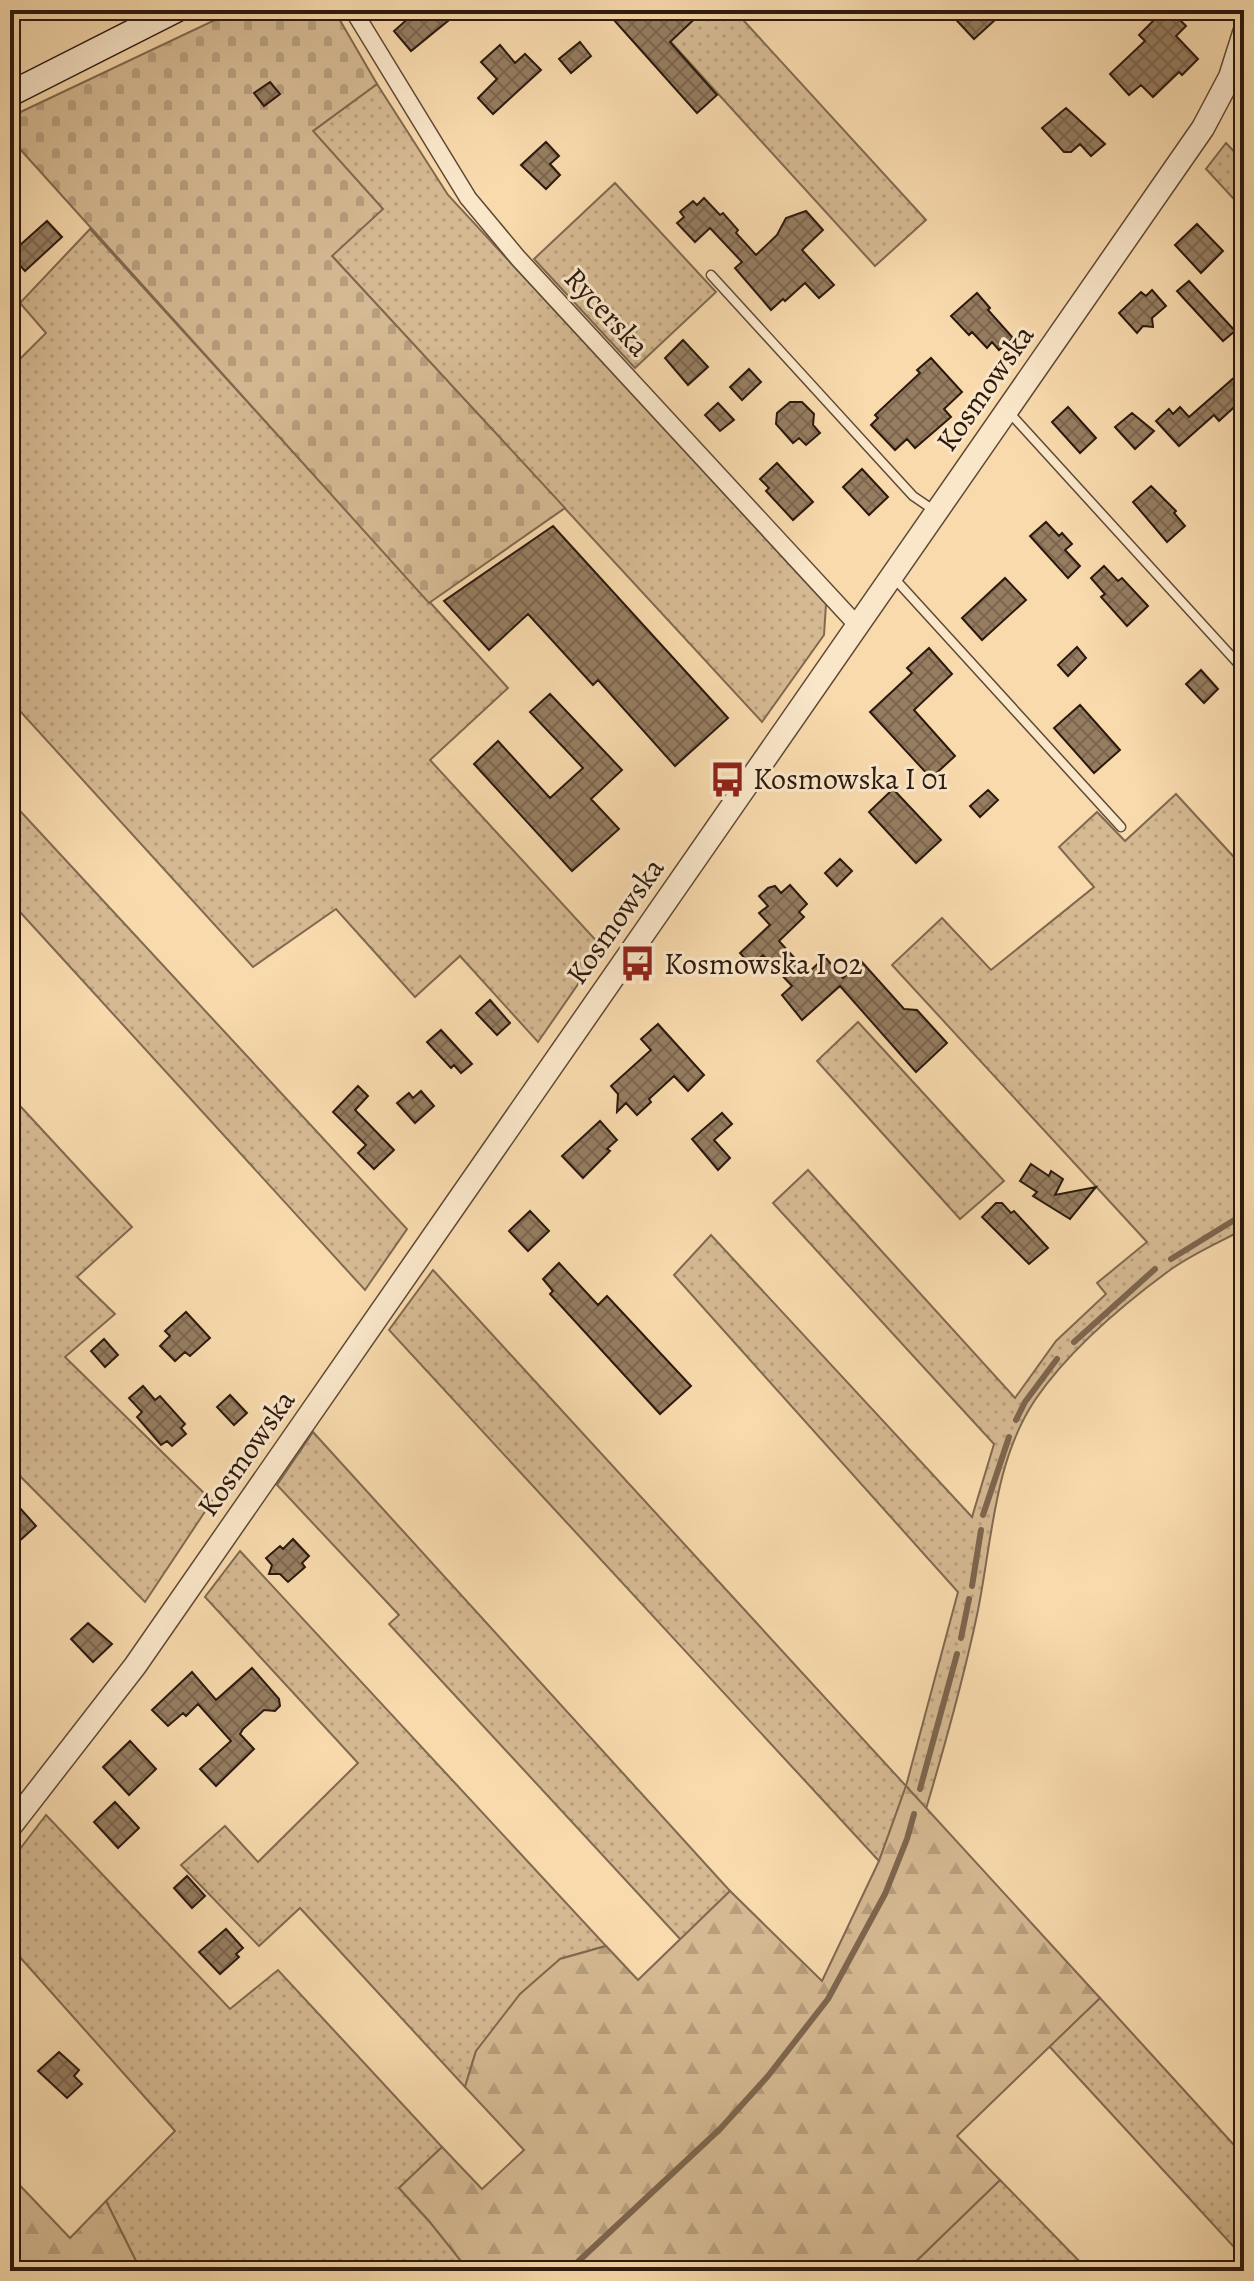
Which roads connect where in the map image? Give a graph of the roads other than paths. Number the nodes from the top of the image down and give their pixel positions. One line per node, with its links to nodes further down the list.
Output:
1 (176, 10): 4 (main road)
2 (353, 10): 9 (street, Rycerska)
3 (1243, 41): 6 (street, Kosmowska)
4 (11, 90)
5 (711, 275): 7 (lane)
6 (1007, 409): 7 (street, Kosmowska); 10 (lane)
7 (935, 512): 8 (street, Kosmowska)
8 (891, 575): 9 (street, Kosmowska); 11 (lane)
9 (857, 625): 12 (street, Kosmowska)
10 (1244, 670)
11 (1121, 827)
12 (10, 1827)

